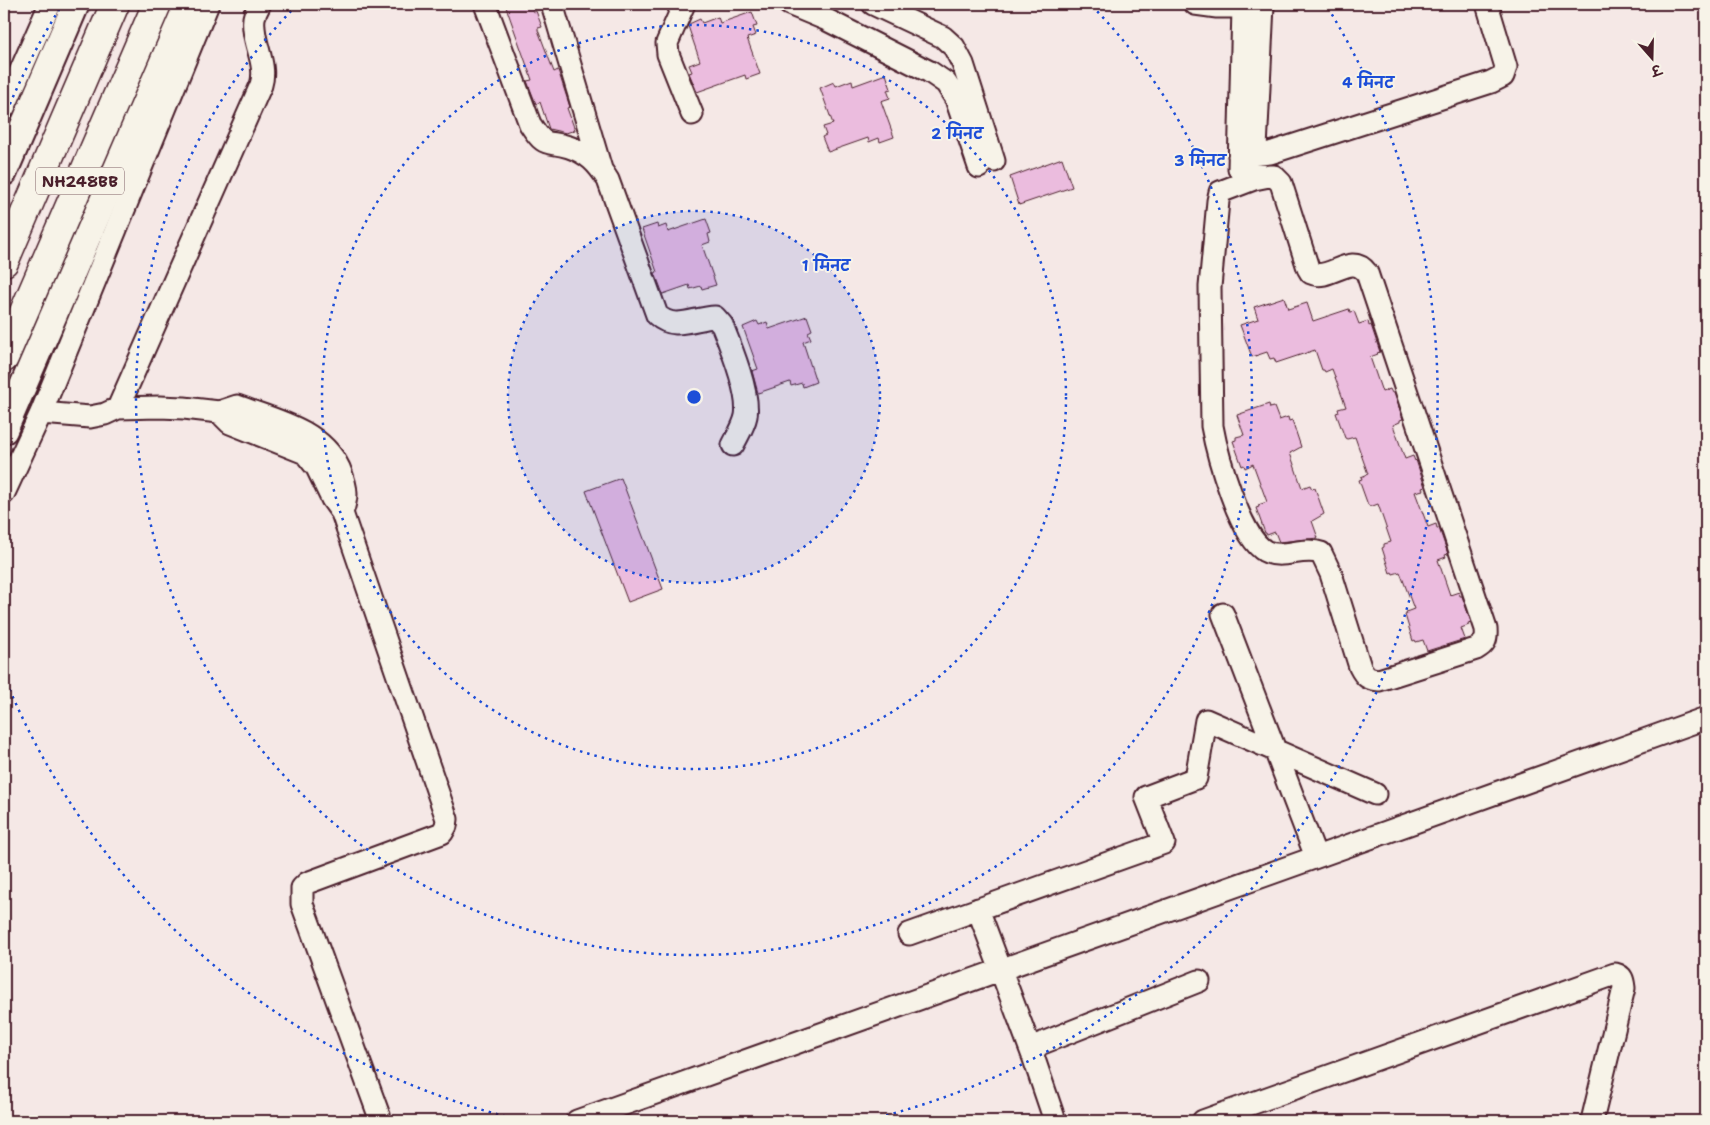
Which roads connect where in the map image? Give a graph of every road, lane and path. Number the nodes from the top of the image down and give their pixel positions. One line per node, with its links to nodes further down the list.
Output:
1 (50, 4): 17 (street)
2 (76, 4): 21 (main road)
3 (115, 4): 23 (highway, NH248BB)
4 (157, 4): 24 (highway, NH248BB)
5 (188, 4): 27 (main road)
6 (208, 4): 26 (street)
7 (260, 4): 25 (street)
8 (485, 4): 20 (street)
9 (552, 4): 20 (street)
10 (684, 4): 18 (street)
11 (874, 4): 16 (street)
12 (1195, 4): 14 (street)
13 (1488, 4): 19 (street)
14 (1258, 5): 19 (street)
15 (799, 6): 16 (street)
16 (829, 11)
17 (4, 108)
18 (692, 114)
19 (1247, 155): 22 (street)
20 (602, 170): 28 (street)
21 (4, 172)
22 (1247, 182): 22 (street)
23 (4, 262)
24 (4, 358)
25 (118, 408): 26 (street); 41 (street)
26 (41, 414): 29 (street)
27 (4, 430)
28 (733, 444)
29 (4, 493)
30 (1224, 614): 32 (street)
31 (1706, 718): 37 (street)
32 (1275, 750): 33 (street); 34 (street); 35 (street)
33 (1375, 794)
34 (1313, 849)
35 (978, 909): 36 (street); 37 (street)
36 (908, 934)
37 (1001, 970): 39 (street); 42 (street)
38 (1199, 982): 39 (street)
39 (1033, 1056): 43 (street)
40 (1590, 1120): 44 (street)
41 (381, 1121)
42 (577, 1121)
43 (1055, 1121)
44 (1203, 1121)

